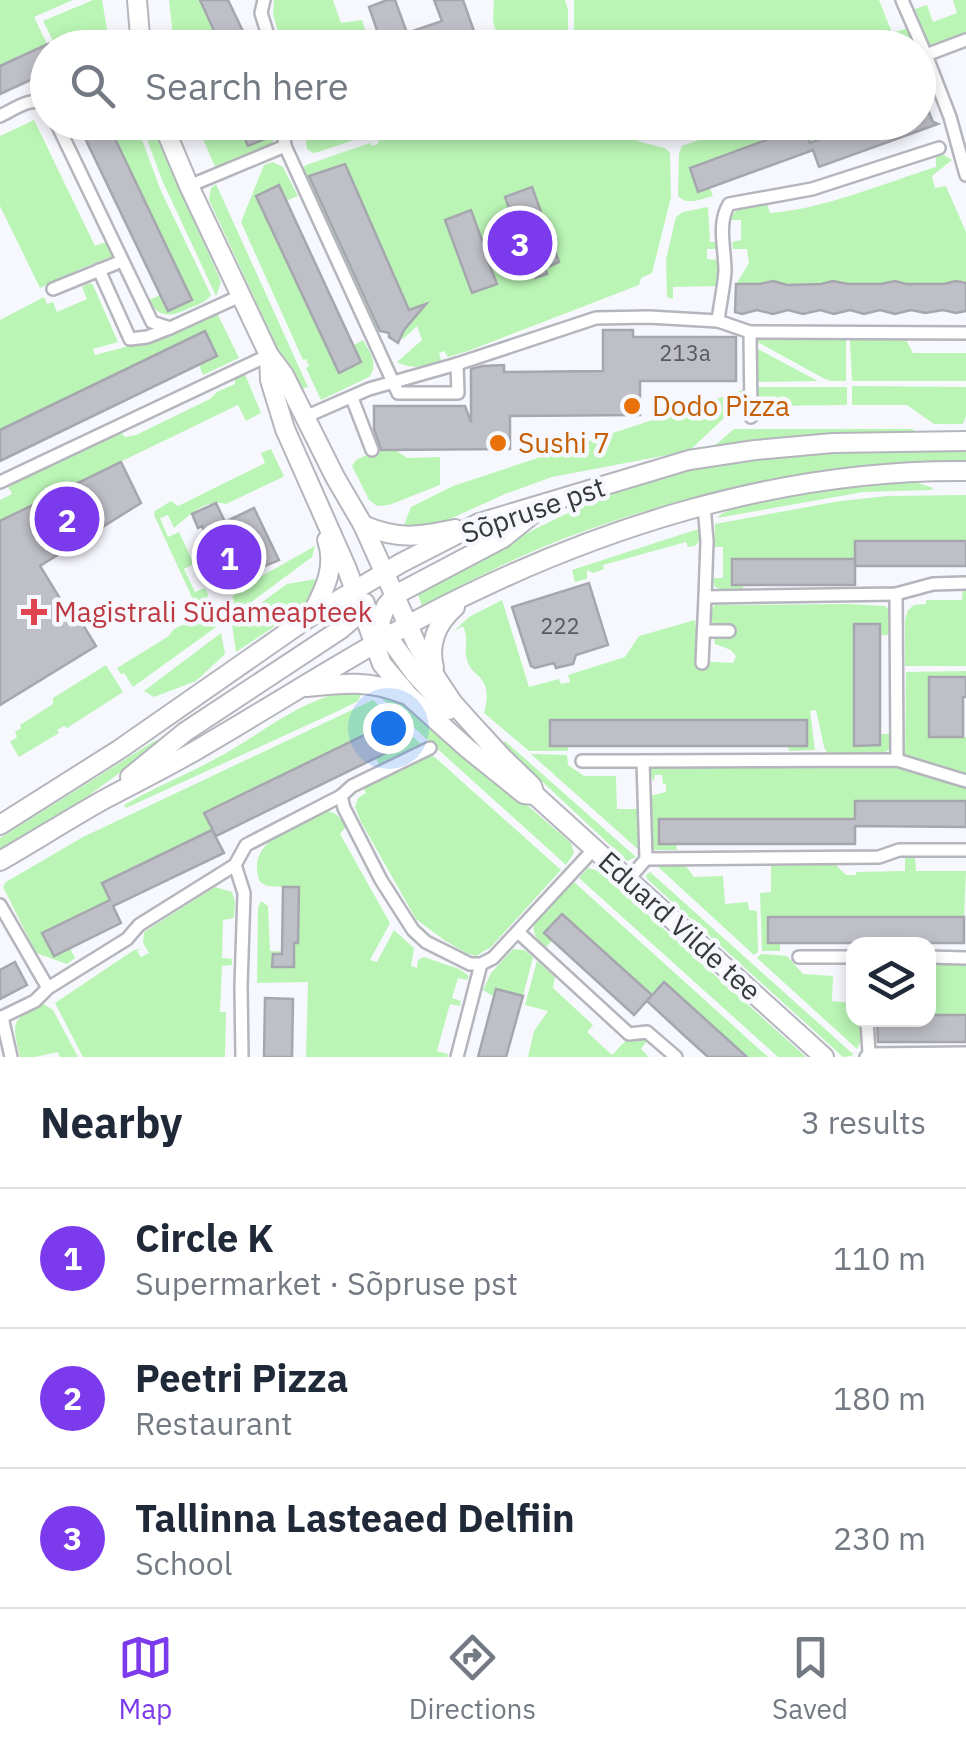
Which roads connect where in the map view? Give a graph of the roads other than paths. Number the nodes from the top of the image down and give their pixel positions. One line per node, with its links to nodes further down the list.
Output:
1 (138, 0): 4 (main road)
2 (264, 0): 5 (street)
3 (902, 0): 6 (street)
4 (140, 30)
5 (266, 30)
6 (915, 30)
7 (966, 40): 8 (street)
8 (936, 51)
9 (936, 81): 17 (street)
10 (30, 101): 11 (street)
11 (0, 116)
12 (65, 140): 19 (street)
13 (170, 140): 18 (main road)
14 (284, 140): 15 (street)
15 (285, 146): 18 (street); 29 (street)
16 (939, 148): 23 (street)
17 (966, 175)
18 (189, 186): 22 (main road)
19 (122, 261): 20 (street); 24 (street)
20 (100, 270): 21 (street); 24 (street)
21 (54, 289)
22 (240, 296): 24 (street); 27 (main road)
23 (718, 321): 25 (street); 28 (street)
24 (170, 328)
25 (750, 332): 26 (street); 32 (street)
26 (966, 333)
27 (269, 355): 31 (main road); 36 (street); 39 (main road)
28 (456, 364): 29 (street); 29 (street)
29 (394, 383): 30 (street)
30 (352, 398): 31 (street); 34 (street)
31 (305, 417): 41 (main road)
32 (751, 417)
33 (966, 441): 37 (main road, Sõpruse pst)
34 (372, 450)
35 (966, 471): 38 (main road, Sõpruse pst)
36 (0, 482)
37 (550, 501): 40 (main road, Sõpruse pst); 49 (main road)
38 (704, 506): 45 (main road, Sõpruse pst); 46 (street)
39 (324, 516): 43 (main road); 48 (main road)
40 (479, 523): 41 (main road); 43 (main road, Sõpruse pst)
41 (363, 525): 43 (main road)
42 (966, 583): 44 (street)
43 (371, 584): 47 (main road); 48 (main road, Sõpruse pst); 49 (main road)
44 (896, 594): 46 (street); 59 (street)
45 (468, 595): 50 (main road, Sõpruse pst); 54 (main road)
46 (704, 597): 51 (street)
47 (361, 610): 48 (main road); 49 (main road); 65 (main road)
48 (318, 612): 66 (main road, Sõpruse pst)
49 (384, 621): 50 (main road, Eduard Vilde tee); 50 (main road, Sõpruse pst); 55 (main road, Sõpruse pst); 56 (main road, Eduard Vilde tee); 58 (main road)
50 (410, 621): 54 (main road, Eduard Vilde tee)
51 (704, 631): 52 (street); 53 (street)
52 (729, 631)
53 (702, 663)
54 (436, 678): 58 (main road, Eduard Vilde tee)
55 (302, 688): 56 (main road); 65 (main road, Sõpruse pst)
56 (409, 696): 64 (main road, Eduard Vilde tee)
57 (430, 748): 63 (street)
58 (503, 758): 64 (main road, Eduard Vilde tee)
59 (896, 760): 61 (street); 62 (street)
60 (582, 761): 61 (street)
61 (643, 761): 69 (street)
62 (966, 781)
63 (341, 796): 71 (street); 79 (street)
64 (536, 796): 67 (main road, Eduard Vilde tee)
65 (104, 800): 70 (main road, Sõpruse pst)
66 (0, 824)
67 (594, 848): 72 (main road, Eduard Vilde tee); 74 (street)
68 (966, 850): 69 (street)
69 (646, 860): 72 (street)
70 (0, 861)
71 (234, 865): 80 (street); 86 (street)
72 (628, 880): 89 (main road, Eduard Vilde tee)
73 (0, 905): 80 (street)
74 (518, 932): 79 (street); 88 (street)
75 (846, 956): 76 (street)
76 (799, 957)
77 (936, 957): 78 (street)
78 (966, 958)
79 (482, 964): 87 (street)
80 (48, 988): 81 (street)
81 (1, 1017): 85 (street)
82 (866, 1027): 84 (street)
83 (966, 1053): 84 (street)
84 (867, 1056)
85 (10, 1057)
86 (242, 1057)
87 (457, 1057)
88 (676, 1057)
89 (824, 1057)

